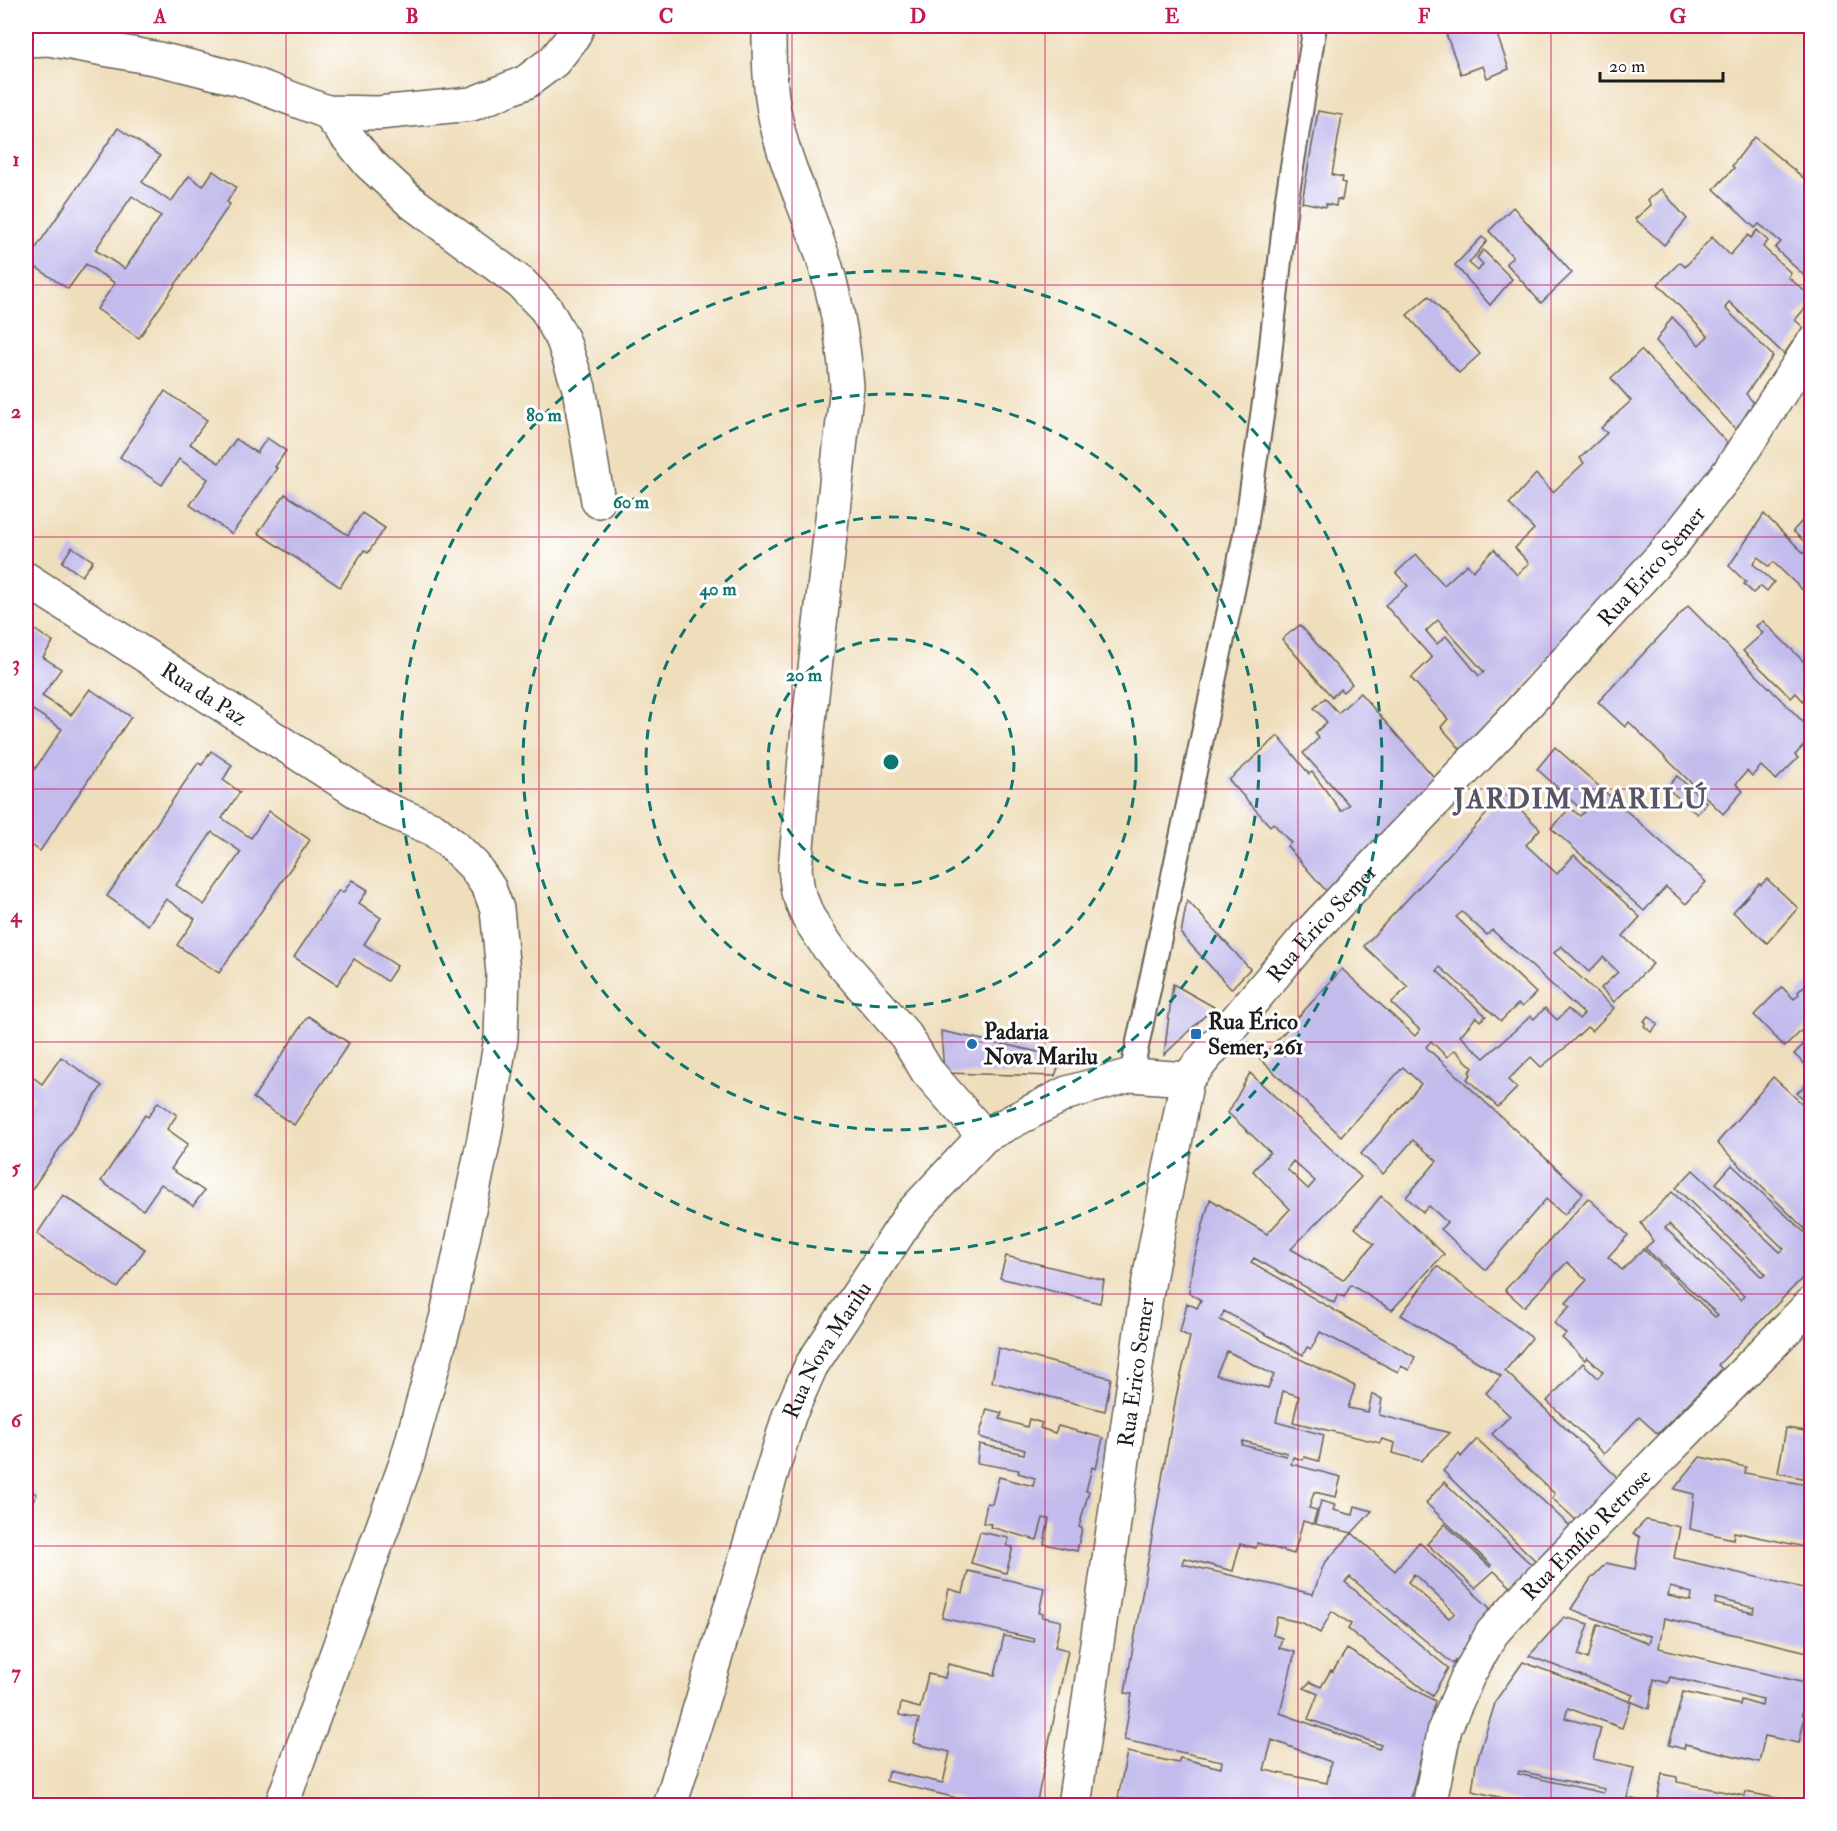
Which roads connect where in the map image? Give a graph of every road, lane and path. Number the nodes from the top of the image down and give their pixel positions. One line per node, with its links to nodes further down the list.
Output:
1 (578, 26): 5 (street)
2 (769, 26): 11 (street)
3 (1315, 26): 9 (lane)
4 (26, 40): 5 (street)
5 (327, 112): 7 (street)
6 (1812, 344): 10 (street, Rua Erico Semer)
7 (598, 501)
8 (26, 579): 13 (street, Rua da Paz)
9 (1131, 1075): 10 (street, Rua Nova Marilu); 11 (street, Rua Nova Marilu)
10 (1187, 1079): 15 (street, Rua Erico Semer)
11 (984, 1136): 14 (street, Rua Nova Marilu)
12 (1812, 1304): 16 (street, Rua Emílio Retrose)
13 (282, 1804)
14 (670, 1806)
15 (1074, 1806)
16 (1429, 1806)

